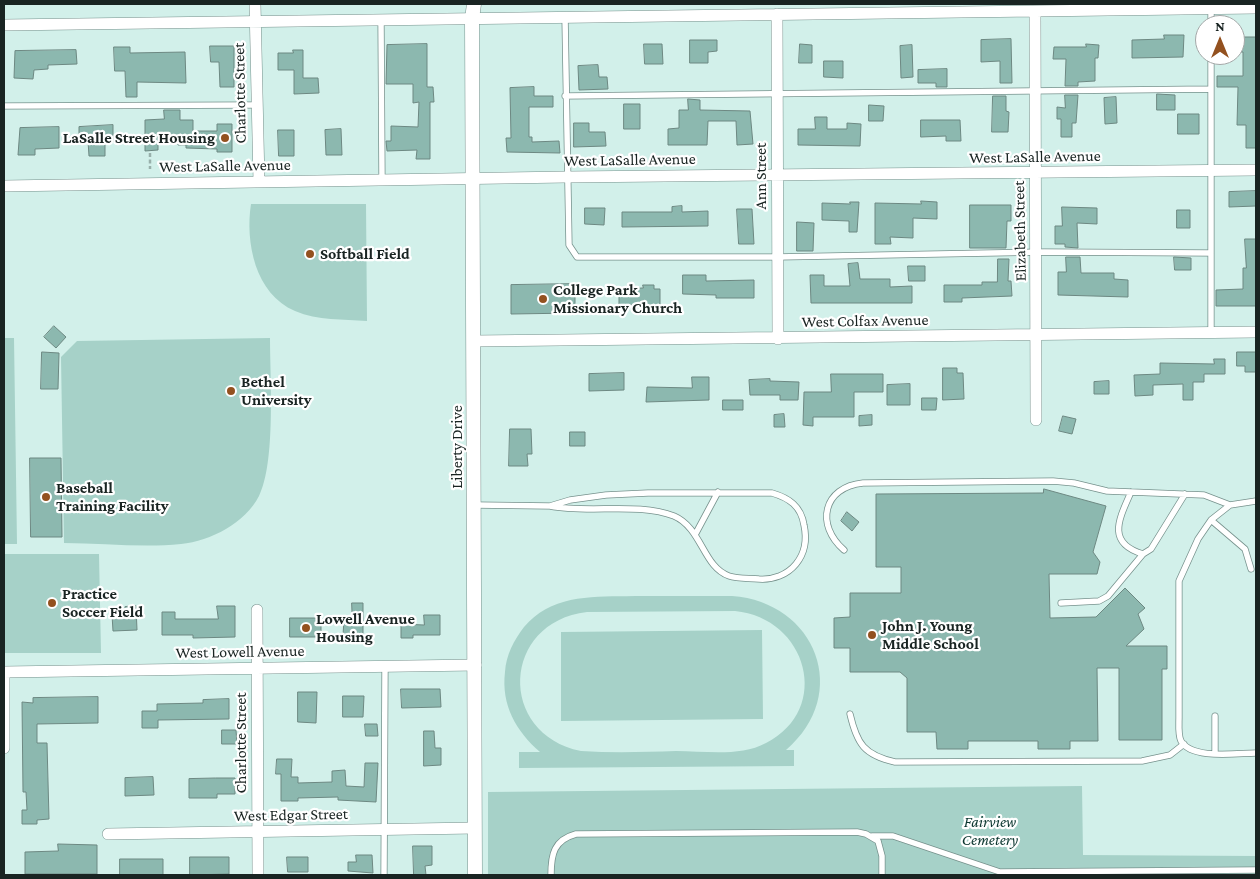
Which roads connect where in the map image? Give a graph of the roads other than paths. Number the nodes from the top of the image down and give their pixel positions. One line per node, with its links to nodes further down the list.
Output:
1 (255, 4): 12 (street, Charlotte Street)
2 (469, 4): 10 (street, Liberty Drive)
3 (474, 4): 10 (street, Liberty Drive)
4 (1211, 8): 5 (street); 6 (street); 8 (lane)
5 (1256, 8)
6 (1035, 11): 7 (street); 16 (street, Elizabeth Street)
7 (777, 14): 9 (street); 17 (street, Ann Street)
8 (1211, 15)
9 (565, 17): 10 (street); 18 (lane)
10 (472, 19): 11 (street); 26 (street, Liberty Drive)
11 (381, 20): 12 (street); 27 (lane)
12 (256, 22): 13 (street); 19 (street, Charlotte Street)
13 (4, 25)
14 (1211, 65): 15 (lane)
15 (1211, 89): 16 (lane); 22 (lane)
16 (1035, 91): 17 (lane); 23 (street, Elizabeth Street)
17 (777, 94): 18 (lane); 24 (street, Ann Street)
18 (565, 96): 25 (lane)
19 (256, 105): 20 (lane); 28 (street, Charlotte Street)
20 (4, 106)
21 (1256, 170): 22 (street, West LaSalle Avenue)
22 (1210, 171): 23 (street, West LaSalle Avenue); 31 (lane)
23 (1035, 173): 24 (street, West LaSalle Avenue); 30 (street, Elizabeth Street)
24 (777, 175): 25 (street, West LaSalle Avenue); 32 (street, Ann Street)
25 (567, 177): 26 (street, West LaSalle Avenue); 32 (lane)
26 (473, 179): 27 (street, West LaSalle Avenue); 37 (street, Liberty Drive)
27 (382, 180): 28 (street, West LaSalle Avenue)
28 (259, 182): 29 (street, West LaSalle Avenue)
29 (4, 186)
30 (1036, 252): 31 (lane); 32 (lane); 35 (street, Elizabeth Street)
31 (1211, 253): 34 (lane)
32 (777, 256): 36 (street, Ann Street)
33 (1256, 332): 34 (street, West Colfax Avenue)
34 (1211, 334): 35 (street, West Colfax Avenue)
35 (1036, 335): 36 (street, West Colfax Avenue); 38 (street, Elizabeth Street)
36 (778, 339): 37 (street, West Colfax Avenue)
37 (474, 340): 43 (street, Liberty Drive)
38 (1036, 420)
39 (718, 492): 45 (lane); 47 (lane); 47 (lane)
40 (1131, 492): 41 (lane); 48 (lane); 49 (lane)
41 (1185, 494): 44 (lane); 49 (lane)
42 (1256, 501): 44 (lane)
43 (475, 505): 45 (lane); 53 (street, Liberty Drive)
44 (1230, 505): 46 (lane)
45 (550, 506): 47 (lane)
46 (1211, 520): 50 (lane); 59 (lane)
47 (696, 533)
48 (844, 550)
49 (1143, 554): 51 (lane)
50 (1250, 569)
51 (1062, 603)
52 (257, 610): 55 (street, Charlotte Street)
53 (476, 665): 54 (street, West Lowell Avenue); 63 (street, Liberty Drive)
54 (385, 666): 55 (street, West Lowell Avenue); 64 (lane)
55 (257, 668): 56 (street, West Lowell Avenue); 65 (street, Charlotte Street)
56 (4, 672): 60 (street)
57 (850, 714): 59 (lane)
58 (1214, 716): 62 (lane)
59 (1184, 744): 62 (lane)
60 (4, 748)
61 (1256, 753): 62 (lane)
62 (1215, 754)
63 (475, 828): 64 (street, West Edgar Street); 72 (street, Liberty Drive)
64 (384, 830): 65 (street, West Edgar Street); 71 (lane)
65 (258, 832): 66 (street, West Edgar Street); 70 (street, Charlotte Street)
66 (108, 834)
67 (872, 836): 69 (lane); 73 (lane); 74 (lane)
68 (1256, 870): 69 (lane)
69 (1000, 872): 75 (lane)
70 (258, 875)
71 (384, 875)
72 (475, 875)
73 (551, 875)
74 (882, 875)
75 (991, 875)

